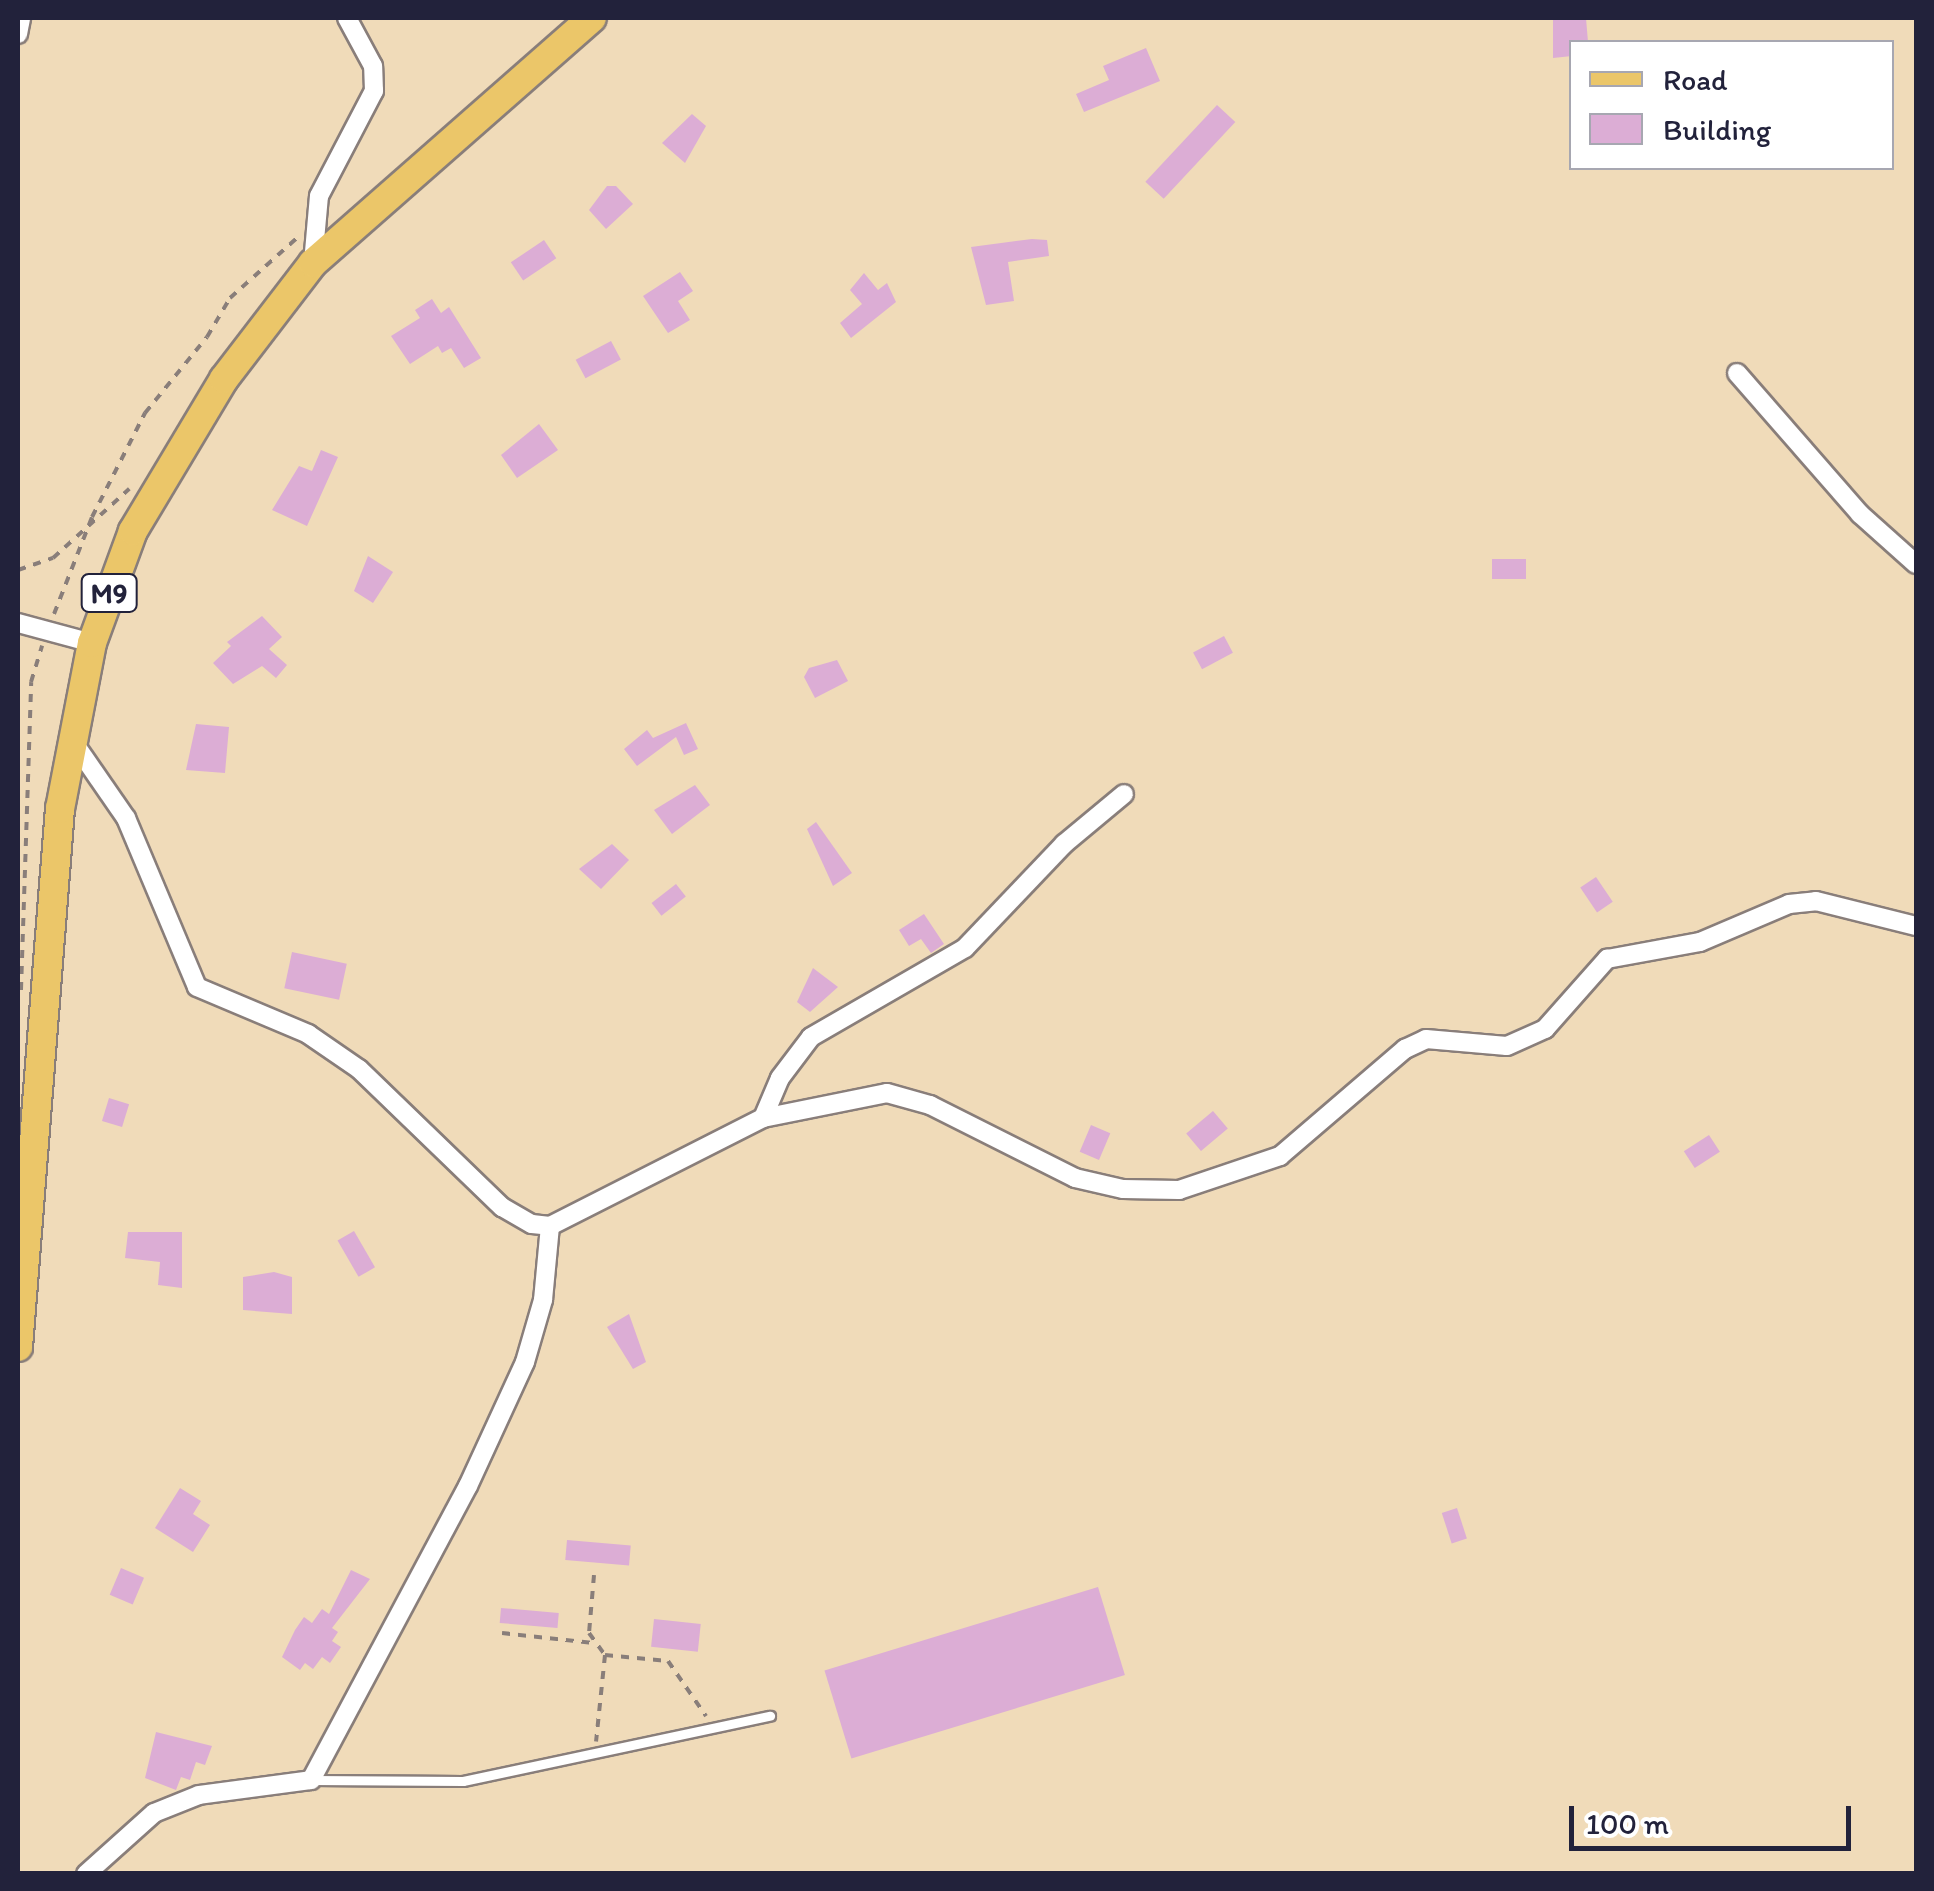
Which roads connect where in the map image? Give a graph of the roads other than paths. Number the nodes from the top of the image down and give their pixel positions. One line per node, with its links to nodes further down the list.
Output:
1 (21, 18): 5 (street)
2 (347, 18): 4 (street)
3 (592, 18): 6 (main road, M9)
4 (365, 25): 6 (street)
5 (18, 34)
6 (313, 263): 10 (main road, M9)
7 (1737, 373): 8 (street)
8 (1916, 564)
9 (18, 623): 10 (street)
10 (92, 643): 11 (main road, M9)
11 (72, 740): 15 (street); 16 (main road, M9)
12 (1124, 794): 14 (street)
13 (1916, 926): 14 (street)
14 (763, 1118): 15 (street)
15 (550, 1226): 18 (street)
16 (18, 1347)
17 (770, 1716): 18 (lane)
18 (311, 1780): 19 (street)
19 (86, 1874)

